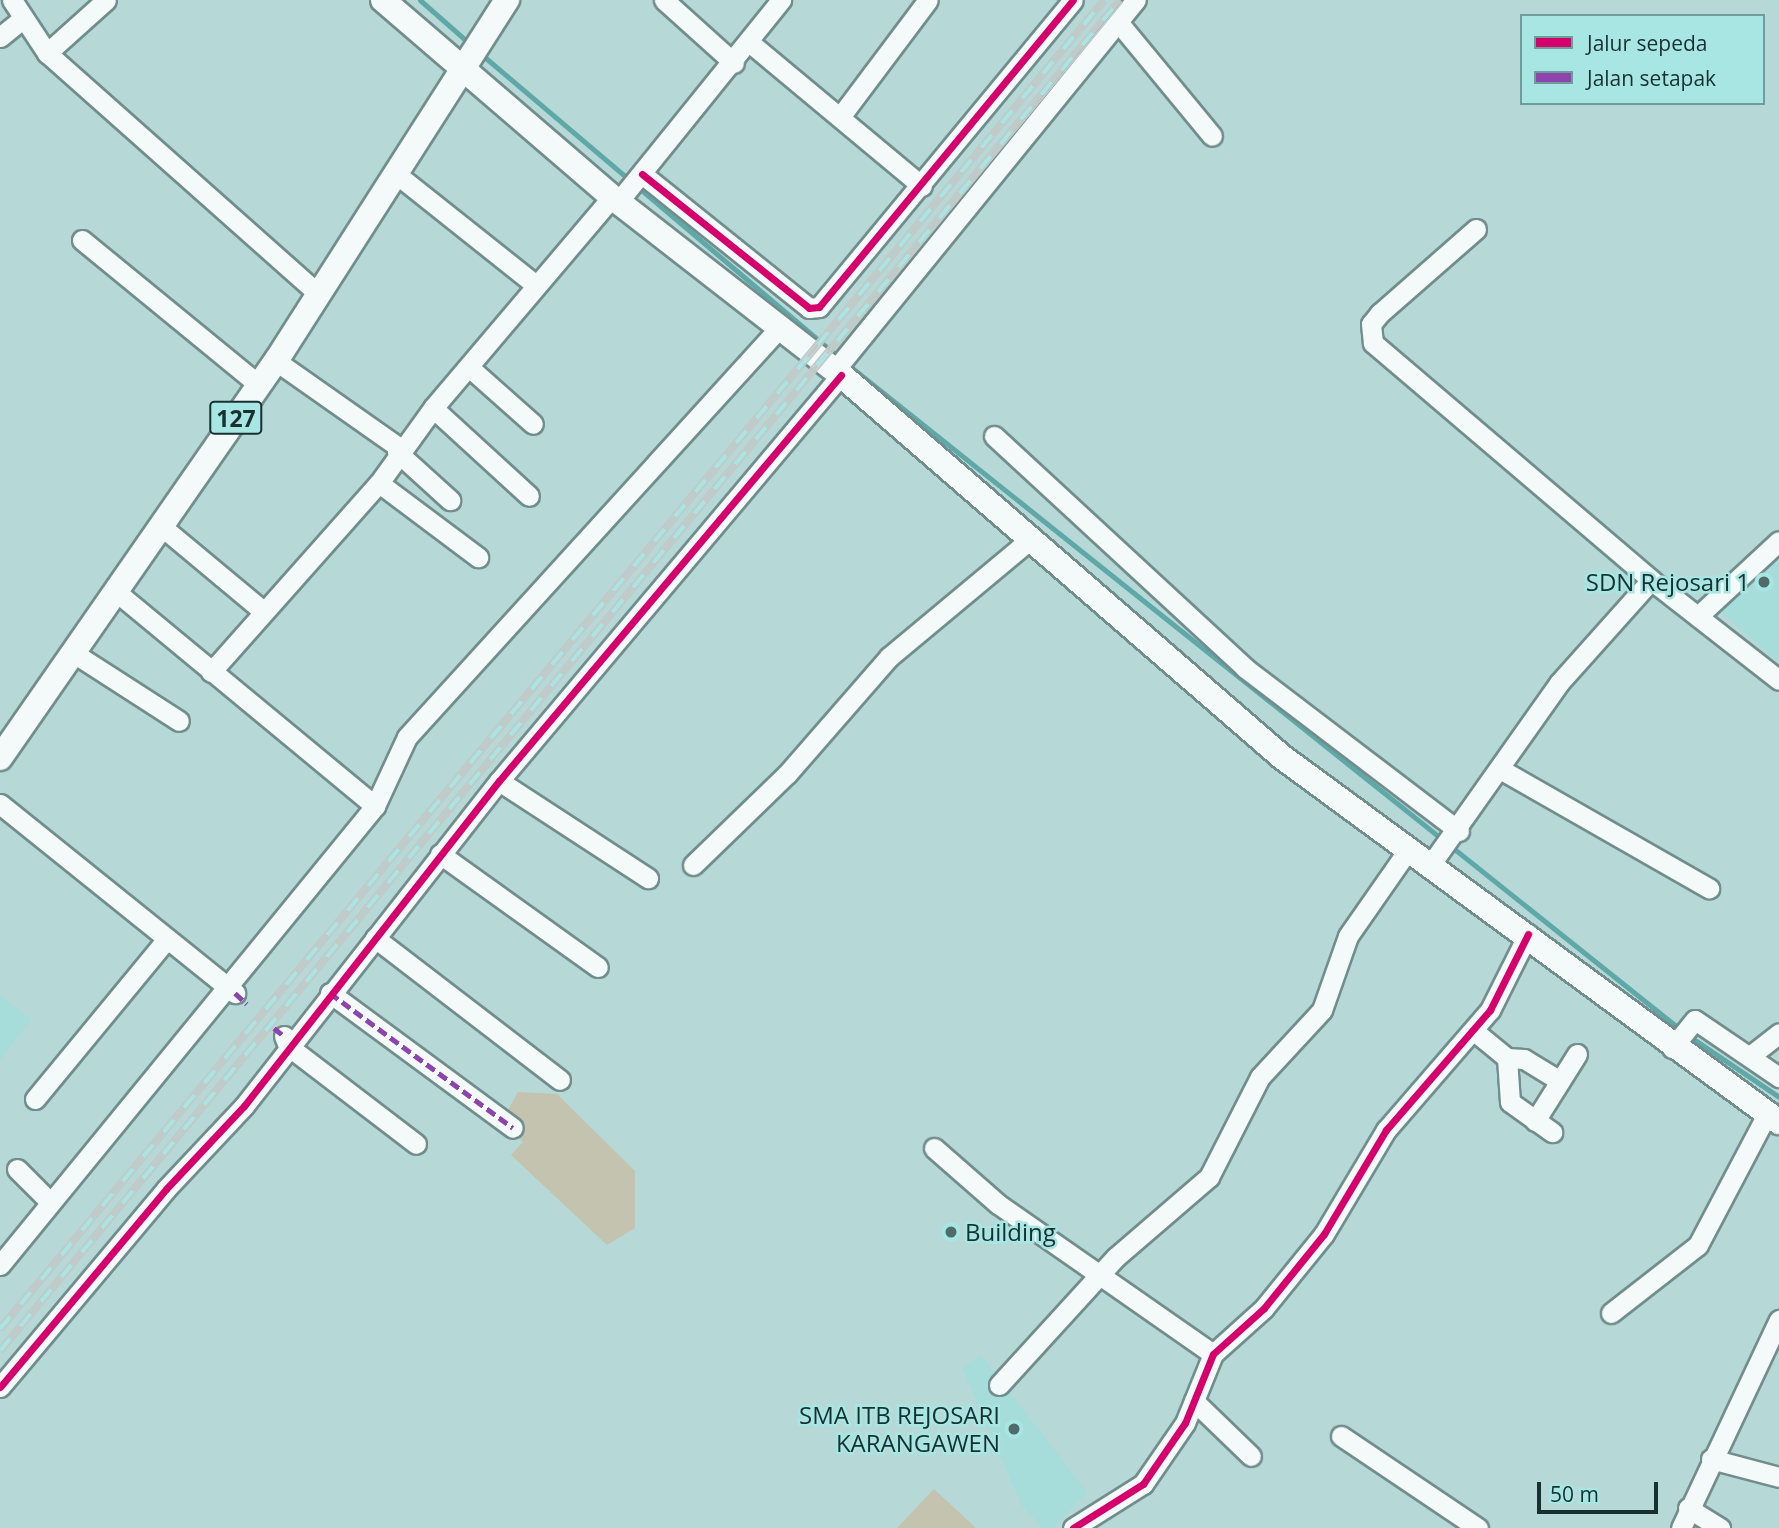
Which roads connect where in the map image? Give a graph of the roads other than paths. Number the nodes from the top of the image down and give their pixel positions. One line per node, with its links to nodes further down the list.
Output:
1 (12, 0): 10 (street)
2 (106, 0): 14 (street)
3 (383, 0): 15 (main road)
4 (507, 0): 15 (main road, 127)
5 (664, 0): 16 (street)
6 (781, 0): 13 (street)
7 (928, 0): 17 (street)
8 (1073, 0): 20 (street)
9 (1136, 0): 11 (street)
10 (22, 19): 12 (street); 14 (street)
11 (1119, 23): 18 (street); 28 (street)
12 (0, 37)
13 (749, 42): 16 (street); 17 (street)
14 (47, 53): 25 (street)
15 (470, 56): 19 (main road, 127); 21 (main road)
16 (734, 63): 21 (street)
17 (840, 117): 20 (street)
18 (1212, 136)
19 (395, 173): 24 (street); 25 (main road, 127)
20 (922, 186): 21 (street)
21 (628, 188): 24 (street); 26 (main road)
22 (1476, 229): 42 (street)
23 (82, 240): 30 (street)
24 (536, 285): 29 (street)
25 (318, 295): 27 (main road, 127)
26 (781, 326): 28 (main road); 54 (street)
27 (275, 361): 30 (main road, 127); 34 (street)
28 (842, 364): 39 (main road); 52 (street)
29 (471, 368): 31 (street); 32 (street)
30 (259, 385): 38 (main road, 127)
31 (433, 408): 34 (street); 36 (street)
32 (533, 424)
33 (993, 436): 55 (street)
34 (399, 451): 35 (street); 37 (street)
35 (379, 483): 41 (street); 44 (street)
36 (529, 496)
37 (450, 500)
38 (161, 526): 43 (main road, 127); 44 (street)
39 (1032, 538): 56 (main road); 59 (street)
40 (1779, 541): 45 (street)
41 (478, 557)
42 (1651, 580): 45 (street); 51 (street)
43 (114, 590): 46 (main road, 127); 47 (street)
44 (263, 611): 47 (street)
45 (1698, 616): 48 (street)
46 (72, 652): 49 (street); 50 (main road, 127)
47 (211, 671): 54 (street)
48 (1779, 680)
49 (178, 721)
50 (0, 758)
51 (1500, 769): 55 (street); 61 (street)
52 (499, 781): 57 (street); 60 (street)
53 (0, 804): 64 (street)
54 (375, 806): 66 (street)
55 (1456, 834): 58 (street)
56 (1410, 847): 58 (main road); 86 (street)
57 (440, 854): 63 (street); 65 (street)
58 (1436, 858): 62 (main road)
59 (693, 865)
60 (648, 878)
61 (1709, 888)
62 (1528, 934): 68 (street); 71 (main road)
63 (375, 938): 67 (street); 76 (street)
64 (166, 940): 66 (street); 78 (street)
65 (598, 967)
66 (232, 992): 84 (street)
67 (330, 993): 70 (street); 80 (street)
68 (1474, 1031): 74 (street); 89 (street)
69 (1779, 1032): 73 (street)
70 (286, 1041): 81 (street); 91 (street)
71 (1674, 1044): 73 (street); 79 (main road)
72 (1577, 1054): 77 (street)
73 (1750, 1056): 75 (street)
74 (1507, 1058): 77 (street); 77 (street)
75 (1779, 1077)
76 (560, 1080)
77 (1560, 1081)
78 (35, 1098)
79 (1773, 1118): 87 (street)
80 (513, 1128)
81 (416, 1144)
82 (934, 1148): 86 (street)
83 (17, 1169): 84 (street)
84 (48, 1200): 85 (street)
85 (0, 1265)
86 (1099, 1274): 89 (street); 90 (street)
87 (1611, 1313)
88 (1779, 1320): 95 (street)
89 (1213, 1354): 92 (street)
90 (999, 1385)
91 (0, 1387)
92 (1194, 1401): 94 (street); 98 (street)
93 (1341, 1436): 99 (street)
94 (1251, 1456)
95 (1711, 1459): 96 (street); 97 (street)
96 (1779, 1477)
97 (1688, 1508): 100 (street); 101 (street)
98 (1073, 1528)
99 (1478, 1528)
100 (1681, 1528)
101 (1720, 1528)

